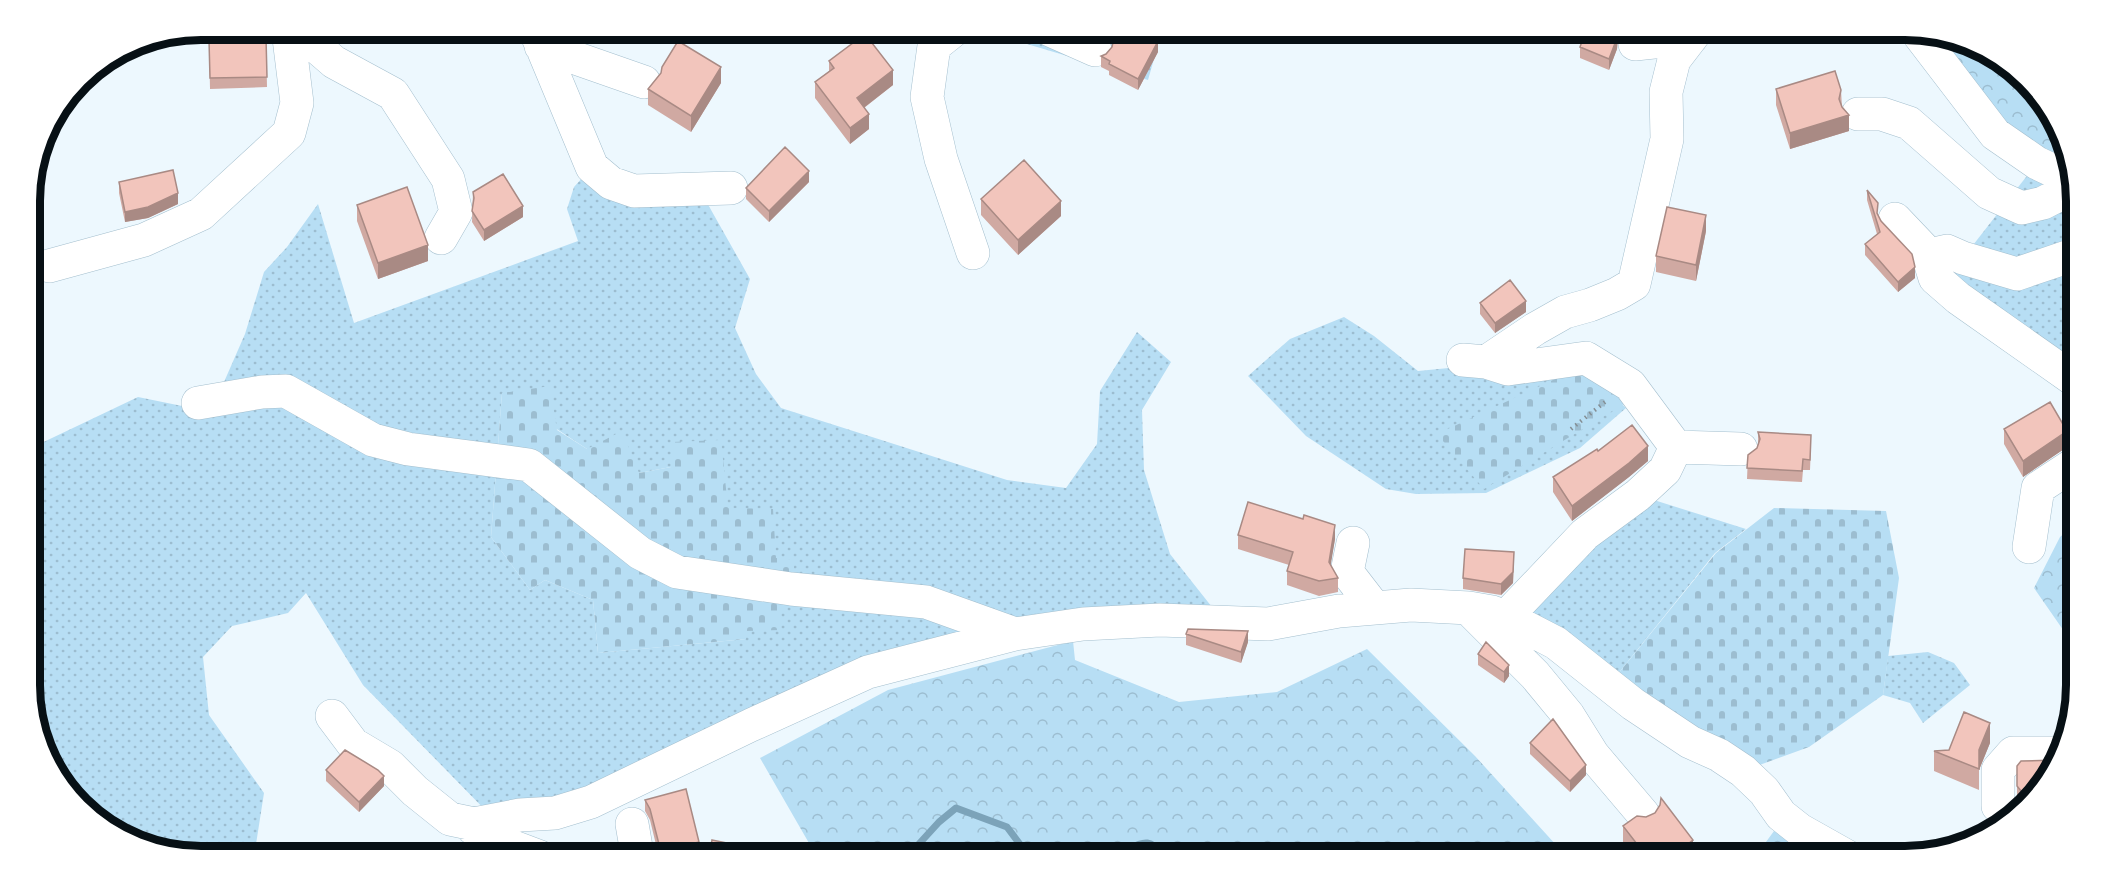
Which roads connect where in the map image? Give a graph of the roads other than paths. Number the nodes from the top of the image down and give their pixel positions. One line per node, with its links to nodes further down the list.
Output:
1 (289, 41): 24 (street)
2 (310, 41): 20 (street)
3 (539, 41): 16 (street)
4 (545, 41): 12 (street)
5 (940, 41): 21 (street)
6 (1075, 41): 11 (street)
7 (1653, 41): 10 (street)
8 (1689, 41): 14 (street)
9 (1925, 42): 15 (street)
10 (1635, 44)
11 (1095, 50)
12 (644, 82)
13 (1858, 114): 17 (street)
14 (1667, 139): 18 (street); 27 (street)
15 (2064, 175)
16 (731, 188)
17 (2065, 191)
18 (1673, 198)
19 (1895, 219): 23 (street)
20 (441, 238)
21 (973, 253)
22 (2066, 257): 23 (street)
23 (1934, 260): 25 (street)
24 (49, 266)
25 (2066, 374)
26 (198, 403): 36 (street)
27 (1676, 447): 28 (street); 34 (street)
28 (1741, 449)
29 (2066, 470): 31 (street)
30 (1353, 543): 32 (street)
31 (2029, 547)
32 (1374, 607): 33 (street); 35 (street)
33 (1469, 608): 34 (street); 41 (street)
34 (1506, 617): 46 (street)
35 (1083, 624): 36 (street); 37 (street)
36 (1015, 633): 42 (street)
37 (1177, 642)
38 (332, 716): 42 (street)
39 (2052, 753): 40 (street)
40 (2005, 812)
41 (1643, 814)
42 (474, 824): 44 (street)
43 (632, 824): 45 (street)
44 (511, 846)
45 (636, 846)
46 (1828, 846)

